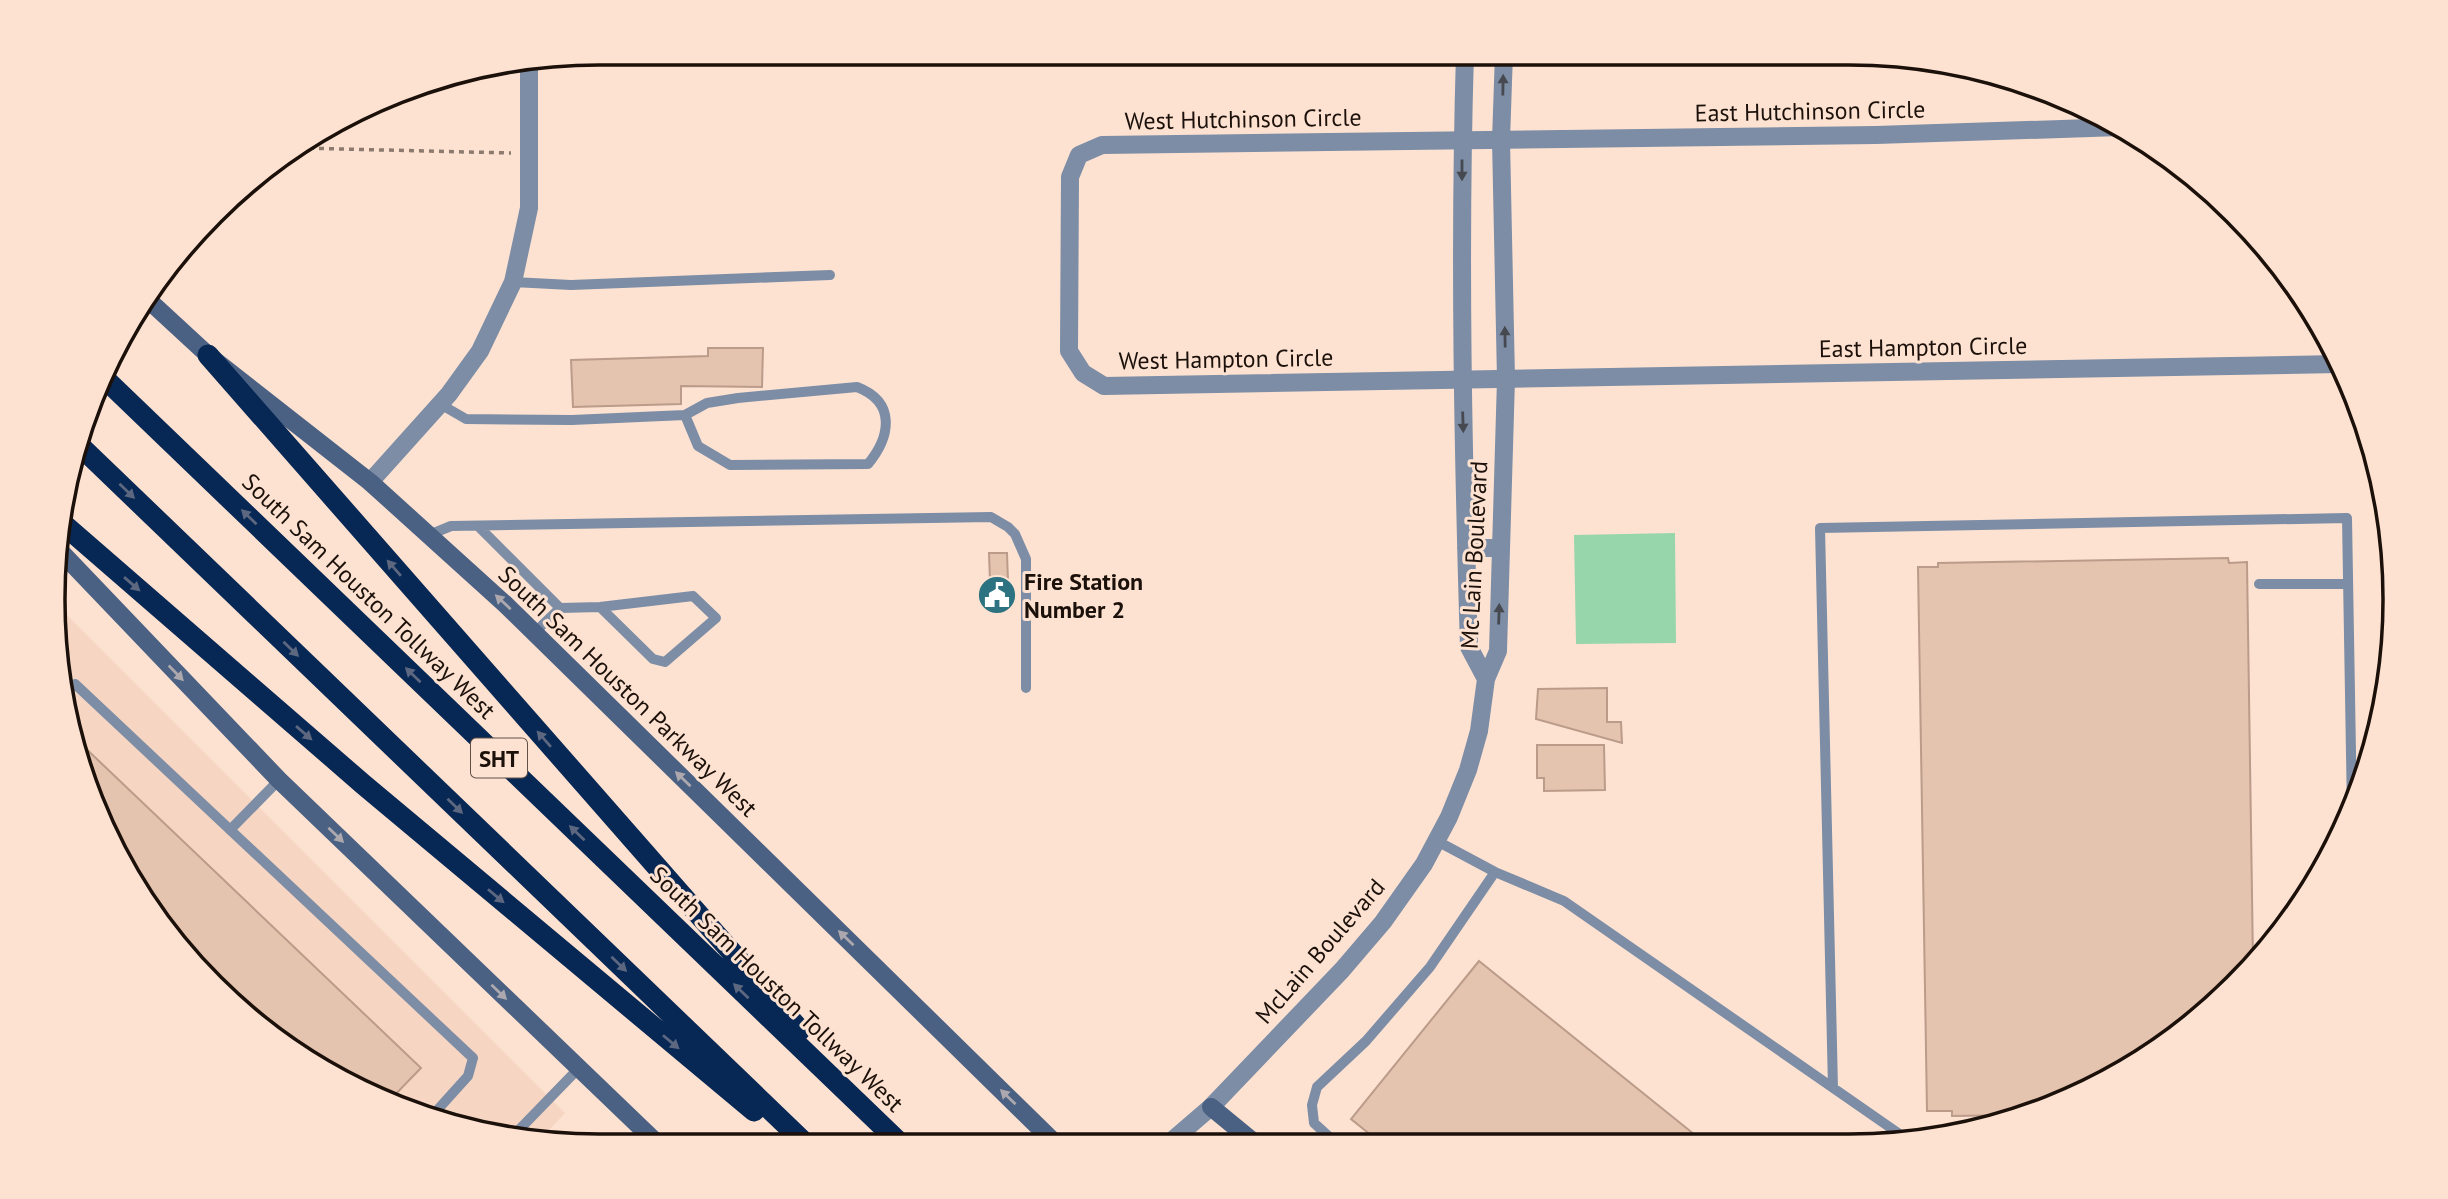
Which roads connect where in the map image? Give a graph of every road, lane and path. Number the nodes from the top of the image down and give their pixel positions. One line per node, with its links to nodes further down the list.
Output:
1 (1465, 65): 6 (street, Mc Lain Boulevard)
2 (1504, 65): 5 (street, Mc Lain Boulevard, one-way to 2)
3 (529, 69): 8 (street)
4 (2100, 128): 5 (street, East Hutchinson Circle)
5 (1501, 140): 6 (street, West Hutchinson Circle); 15 (street, Mc Lain Boulevard, one-way to 5)
6 (1462, 141): 9 (street, West Hutchinson Circle); 16 (street, Mc Lain Boulevard, one-way to 16)
7 (313, 148): 8 (path)
8 (530, 152): 11 (street)
9 (1070, 244): 16 (street, West Hampton Circle)
10 (830, 275): 11 (lane)
11 (513, 282): 18 (street)
12 (153, 305): 13 (main road, South Sam Houston Parkway West)
13 (208, 355): 21 (main road, South Sam Houston Parkway West); 51 (highway, one-way to 13)
14 (2329, 364): 15 (street, East Hampton Circle)
15 (1506, 379): 16 (street, West Hampton Circle); 26 (street, Mc Lain Boulevard)
16 (1461, 380): 25 (street, Mc Lain Boulevard, one-way to 25)
17 (110, 384): 50 (highway, South Sam Houston Tollway West / SHT, one-way to 17)
18 (440, 404): 19 (lane); 21 (street)
19 (685, 415): 19 (lane)
20 (86, 452): 49 (highway, SHT, one-way to 49)
21 (370, 482): 24 (main road, South Sam Houston Parkway West)
22 (478, 526): 24 (lane); 31 (lane); 35 (lane)
23 (69, 529): 48 (highway, one-way to 48)
24 (429, 535): 32 (main road, South Sam Houston Parkway West, one-way to 24)
25 (1466, 548): 26 (street); 33 (street, Mc Lain Boulevard)
26 (1501, 548): 33 (street, Mc Lain Boulevard, one-way to 26)
27 (67, 558): 36 (main road, one-way to 36)
28 (2259, 584): 29 (lane)
29 (2348, 584): 37 (lane); 42 (lane)
30 (600, 607): 30 (lane); 31 (lane)
31 (560, 608): 32 (lane)
32 (534, 633): 52 (main road, South Sam Houston Parkway West, one-way to 32)
33 (1486, 679): 39 (street, McLain Boulevard)
34 (72, 687): 38 (lane)
35 (1026, 688)
36 (279, 780): 38 (lane); 41 (main road, one-way to 41)
37 (2351, 781)
38 (230, 830): 44 (lane)
39 (1437, 841): 40 (lane); 43 (street, McLain Boulevard)
40 (1495, 872): 42 (lane); 55 (lane)
41 (578, 1069): 45 (lane); 47 (main road)
42 (1833, 1088): 46 (lane)
43 (1211, 1107): 53 (street, McLain Boulevard); 54 (main road)
44 (438, 1109)
45 (520, 1128)
46 (1896, 1132)
47 (647, 1134)
48 (781, 1134)
49 (796, 1134)
50 (890, 1134)
51 (891, 1134)
52 (1046, 1134)
53 (1180, 1134)
54 (1244, 1134)
55 (1327, 1134)

